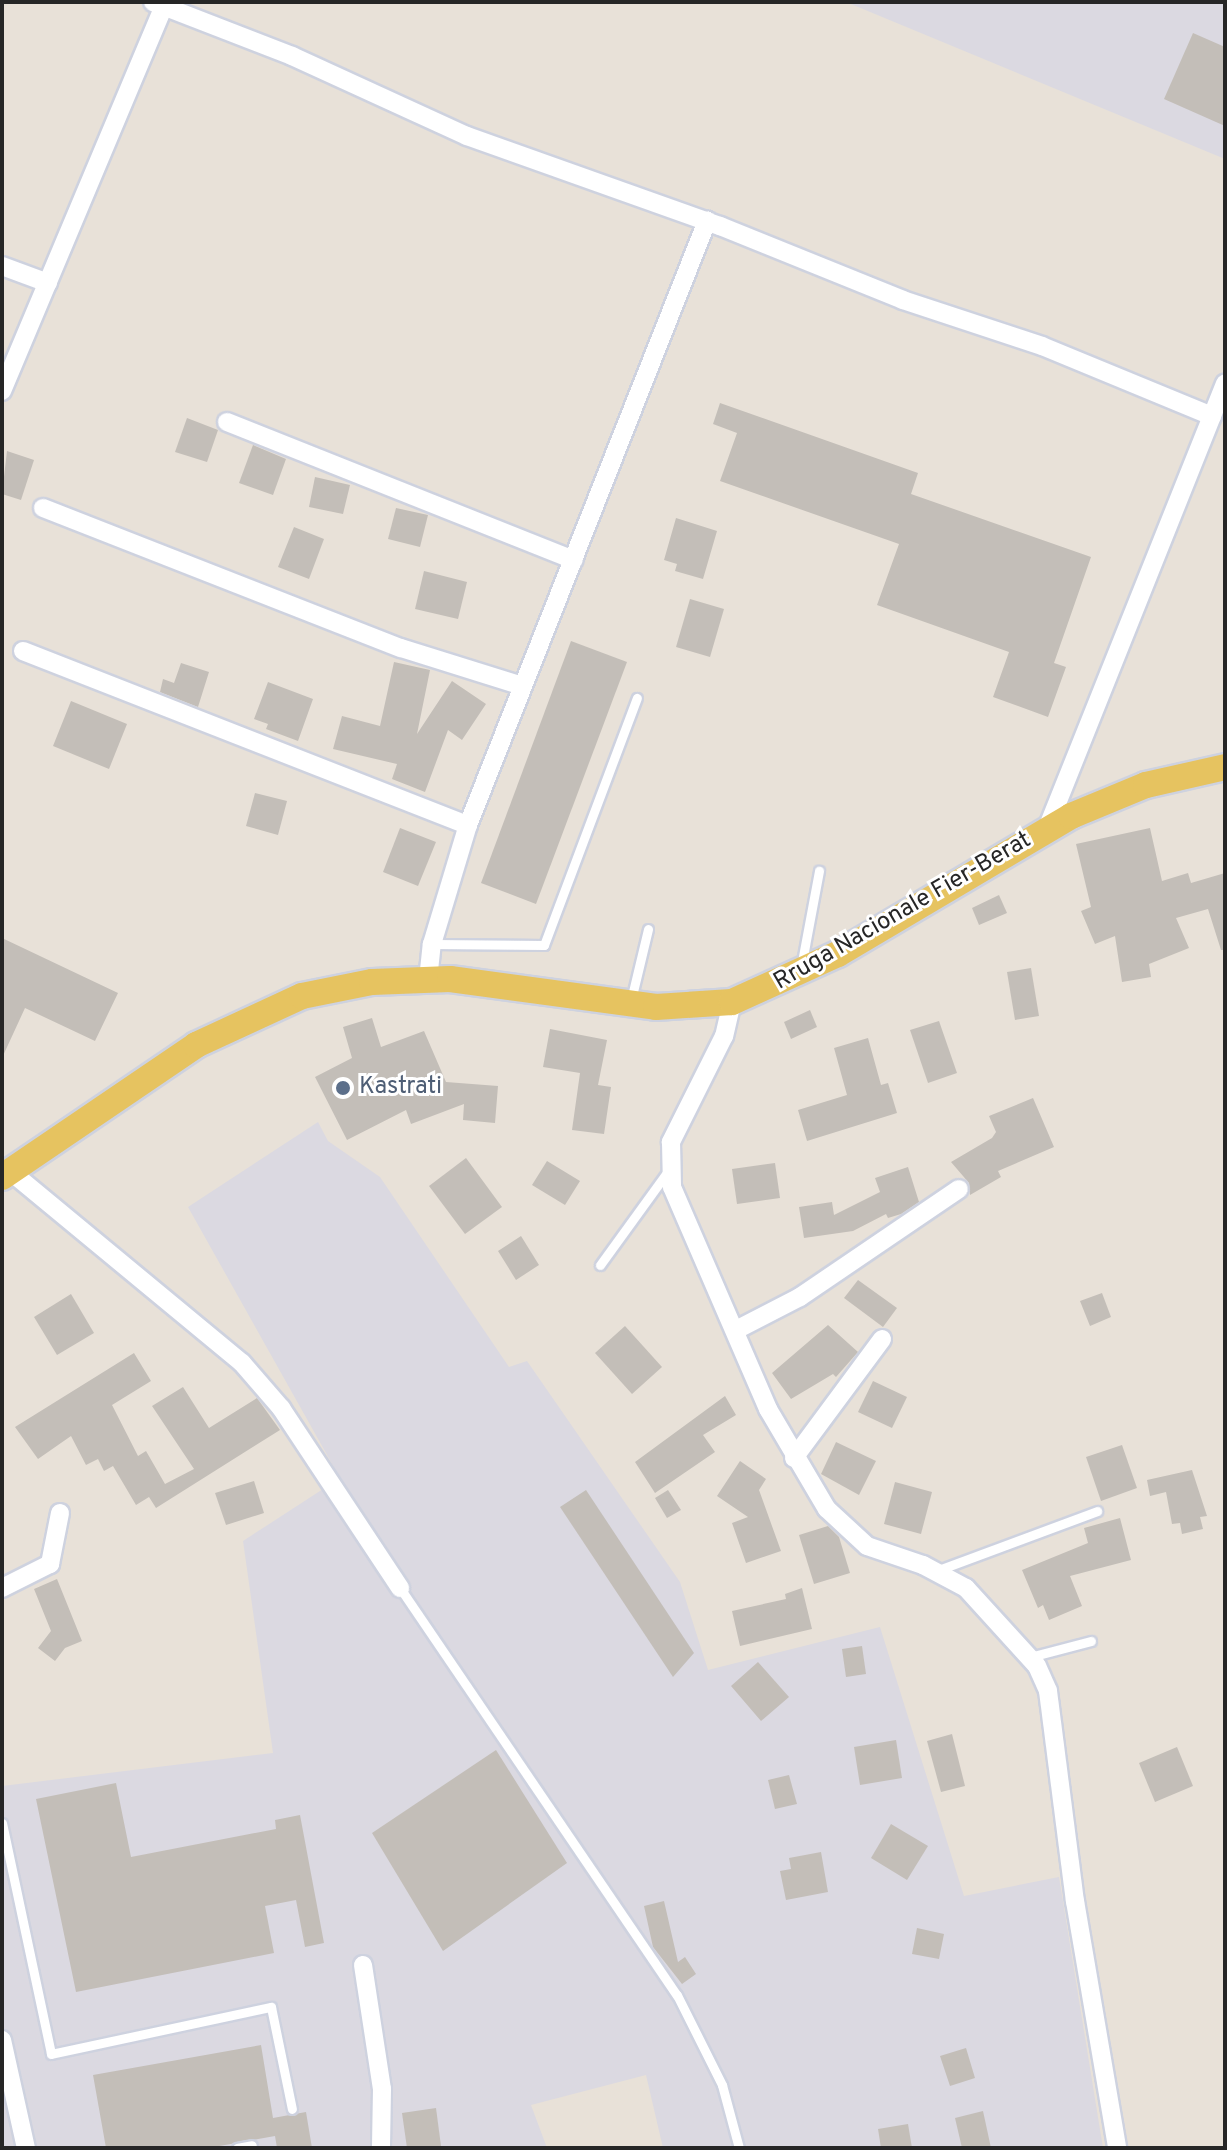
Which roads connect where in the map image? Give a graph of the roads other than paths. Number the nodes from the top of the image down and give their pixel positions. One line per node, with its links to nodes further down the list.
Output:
1 (158, 4): 2 (street); 4 (street)
2 (707, 221): 7 (street); 10 (street)
3 (2, 266): 4 (street)
4 (48, 283): 6 (street)
5 (1225, 384): 7 (street)
6 (2, 391)
7 (1212, 416): 16 (street)
8 (227, 422): 10 (street)
9 (43, 508): 12 (street)
10 (573, 560): 12 (street)
11 (23, 651): 15 (street)
12 (522, 686): 15 (street)
13 (637, 698): 19 (lane)
14 (1225, 767): 16 (main road, Rruga Nacionale Fier-Berat)
15 (468, 825): 19 (street)
16 (1046, 831): 20 (main road, Rruga Nacionale Fier-Berat)
17 (819, 871): 20 (lane)
18 (648, 929): 23 (lane)
19 (432, 944): 21 (street)
20 (800, 975): 22 (main road, Rruga Nacionale Fier-Berat)
21 (428, 980): 23 (main road, Rruga Nacionale Fier-Berat); 25 (main road, Rruga Nacionale Fier-Berat)
22 (732, 1002): 23 (main road, Rruga Nacionale Fier-Berat); 24 (street)
23 (630, 1003)
24 (668, 1171): 27 (lane); 28 (street)
25 (6, 1174): 35 (street)
26 (959, 1189): 28 (street)
27 (600, 1265)
28 (736, 1330): 30 (street)
29 (882, 1339): 30 (street)
30 (794, 1458): 33 (street)
31 (1097, 1511): 33 (lane)
32 (60, 1513): 34 (street)
33 (936, 1571): 37 (street)
34 (2, 1588)
35 (400, 1588): 46 (lane)
36 (1091, 1641): 37 (lane)
37 (1030, 1657): 47 (street)
38 (2, 1823): 41 (lane)
39 (363, 1965): 45 (street)
40 (2, 2040): 43 (street)
41 (292, 2109)
42 (252, 2145): 44 (lane)
43 (26, 2148)
44 (237, 2148)
45 (381, 2148)
46 (739, 2148)
47 (1117, 2148)

